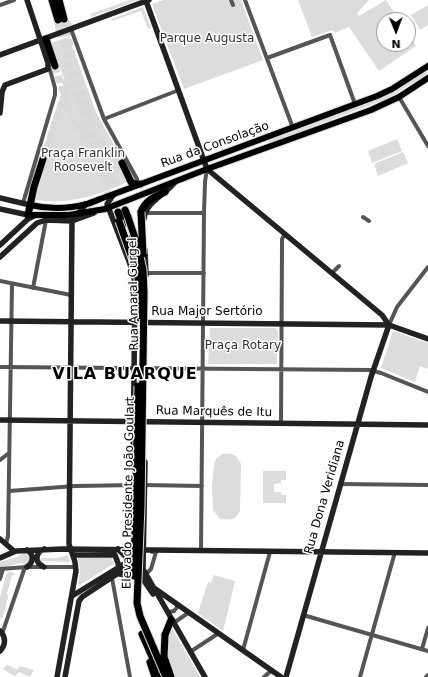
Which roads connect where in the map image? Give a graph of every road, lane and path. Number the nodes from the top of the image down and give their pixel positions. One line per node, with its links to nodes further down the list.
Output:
1 (14, 0): 7 (street)
2 (27, 0): 11 (street)
3 (147, 0): 10 (street); 17 (street)
4 (231, 0): 8 (street)
5 (245, 0): 13 (street)
6 (56, 1): 9 (highway)
7 (0, 5)
8 (233, 5)
9 (61, 20)
10 (71, 29): 11 (street); 21 (street)
11 (43, 40): 12 (street); 15 (highway)
12 (0, 55)
13 (267, 58): 19 (street); 22 (street)
14 (428, 66): 19 (main road, Rua da Consolação)
15 (51, 67): 20 (street); 33 (street)
16 (428, 78): 18 (main road, Rua da Consolação)
17 (179, 90): 21 (street); 25 (street)
18 (399, 97): 23 (street); 27 (main road, Rua da Consolação)
19 (355, 104): 22 (main road, Rua da Consolação)
20 (0, 113)
21 (104, 119): 28 (street)
22 (293, 128): 25 (main road, Rua da Consolação)
23 (428, 146)
24 (43, 159): 33 (highway)
25 (205, 160): 27 (street); 28 (main road, Rua da Consolação)
26 (122, 163): 28 (highway)
27 (207, 169): 29 (main road, Rua da Consolação); 41 (street); 52 (street)
28 (138, 182): 31 (main road, Rua da Consolação)
29 (175, 182): 30 (street, Rua da Consolação); 35 (main road, Rua da Consolação)
30 (165, 192): 39 (highway)
31 (114, 194): 34 (main road, Rua da Consolação); 35 (street)
32 (0, 198): 33 (street, Rua da Consolação)
33 (26, 204): 34 (main road, Rua da Consolação); 42 (highway)
34 (86, 204): 44 (street)
35 (108, 208): 37 (main road, Rua da Consolação); 63 (street, Rua Amaral Gurgel)
36 (0, 209): 38 (street, Rua da Consolação)
37 (98, 211): 44 (main road, Rua da Consolação); 48 (street, Rua da Consolação)
38 (15, 212): 42 (street, Rua da Consolação); 50 (street)
39 (143, 212): 41 (street); 57 (highway, bridge)
40 (123, 213): 57 (highway, Elevado Presidente João Goulart, bridge); 63 (highway); 140 (highway, Elevado Presidente João Goulart, bridge)
41 (204, 213): 59 (street)
42 (28, 215): 43 (main road, Rua da Consolação)
43 (36, 215): 44 (main road, Rua da Consolação); 50 (street)
44 (77, 215): 48 (street)
45 (363, 217): 49 (street)
46 (60, 220): 47 (street, Rua da Consolação); 48 (street, Rua da Consolação); 51 (street)
47 (44, 221): 54 (street); 62 (street)
48 (72, 221): 51 (street)
49 (369, 221)
50 (22, 226): 53 (street)
51 (72, 229): 64 (street)
52 (285, 234): 65 (street); 72 (street)
53 (0, 246)
54 (0, 257)
55 (339, 266): 58 (street)
56 (428, 267): 74 (street)
57 (145, 269): 59 (street); 70 (street, Rua Amaral Gurgel); 152 (highway, Elevado Presidente João Goulart, bridge)
58 (334, 271)
59 (204, 273): 71 (street)
60 (0, 282): 61 (street)
61 (12, 284): 62 (street); 67 (street)
62 (34, 288): 64 (street)
63 (135, 290): 69 (street, Rua Amaral Gurgel)
64 (72, 295): 68 (street)
65 (384, 317): 73 (street); 74 (street)
66 (0, 321): 67 (street, Rua Major Sertório)
67 (10, 321): 68 (street, Rua Major Sertório); 77 (street)
68 (71, 322): 69 (street, Rua Major Sertório); 78 (street)
69 (135, 323): 70 (street, Rua Major Sertório); 79 (street, Rua Amaral Gurgel)
70 (146, 323): 71 (street, Rua Major Sertório); 80 (street, Rua Amaral Gurgel)
71 (203, 323): 72 (street, Rua Major Sertório); 81 (street)
72 (282, 324): 73 (street, Rua Major Sertório); 82 (street)
73 (380, 324): 74 (street, Rua Major Sertório)
74 (389, 324): 75 (street); 83 (street, Rua Dona Veridiana)
75 (428, 339)
76 (0, 367): 77 (street)
77 (10, 367): 78 (street); 86 (street)
78 (71, 367): 79 (street); 87 (street)
79 (134, 367): 80 (street); 88 (street, Rua Amaral Gurgel)
80 (146, 368): 81 (street); 89 (street, Rua Amaral Gurgel)
81 (203, 368): 82 (street); 90 (street)
82 (282, 369): 83 (street); 91 (street)
83 (373, 371): 84 (street); 92 (street, Rua Dona Veridiana)
84 (428, 392)
85 (0, 420): 86 (street, Rua Marquês de Itu)
86 (10, 420): 87 (street, Rua Marquês de Itu); 94 (street)
87 (70, 421): 88 (street, Rua Marquês de Itu); 101 (street)
88 (133, 422): 89 (street, Rua Marquês de Itu); 97 (street, Rua Amaral Gurgel)
89 (146, 422): 90 (street, Rua Marquês de Itu); 98 (street, Rua Amaral Gurgel)
90 (202, 422): 91 (street, Rua Marquês de Itu); 100 (street)
91 (281, 423): 92 (street, Rua Marquês de Itu)
92 (358, 424): 93 (street, Rua Marquês de Itu); 96 (street, Rua Dona Veridiana)
93 (428, 425)
94 (9, 453): 95 (street); 102 (street)
95 (0, 460)
96 (340, 484): 99 (street); 112 (street, Rua Dona Veridiana)
97 (133, 485): 98 (street); 101 (street); 107 (street, Rua Amaral Gurgel)
98 (145, 485): 100 (street); 110 (street, Rua Amaral Gurgel)
99 (428, 485)
100 (202, 486): 111 (street)
101 (69, 487): 102 (street); 113 (street)
102 (9, 491): 104 (street)
103 (0, 539): 104 (street)
104 (6, 544): 109 (street)
105 (45, 549): 108 (street); 113 (street); 120 (street)
106 (118, 549): 107 (street); 113 (street); 118 (street)
107 (132, 549): 110 (street); 118 (street, Rua Amaral Gurgel)
108 (27, 550): 109 (street); 119 (street)
109 (14, 551): 117 (street)
110 (146, 551): 111 (street); 124 (street, Rua Amaral Gurgel); 124 (street)
111 (201, 551): 114 (street)
112 (321, 551): 114 (street); 115 (street); 132 (street, Rua Dona Veridiana)
113 (72, 552): 121 (street); 123 (street)
114 (270, 552): 142 (street)
115 (395, 552): 116 (street); 139 (street)
116 (428, 552)
117 (0, 558)
118 (130, 560): 123 (street); 124 (street)
119 (26, 567): 120 (street); 122 (street); 137 (street)
120 (44, 567): 121 (street)
121 (76, 568): 128 (street)
122 (1, 569): 126 (street)
123 (119, 571): 124 (street); 125 (street); 128 (street)
124 (143, 576): 127 (street); 133 (street)
125 (112, 578): 129 (street); 149 (street)
126 (0, 579)
127 (152, 587): 133 (street); 138 (street)
128 (72, 596): 129 (street); 135 (street)
129 (79, 601): 134 (street)
130 (178, 606): 133 (street)
131 (188, 613): 133 (street)
132 (303, 615): 139 (street); 157 (street, Rua Dona Veridiana)
133 (171, 617): 145 (street); 153 (highway, bridge)
134 (75, 619): 135 (street); 148 (street)
135 (66, 626): 147 (street)
136 (428, 628): 141 (street)
137 (1, 632): 143 (street)
138 (219, 633): 142 (street); 145 (street)
139 (371, 635): 141 (street); 158 (street)
140 (147, 648): 150 (highway); 151 (highway, Elevado Presidente João Goulart)
141 (422, 649): 144 (street)
142 (243, 650): 146 (street)
143 (0, 651)
144 (428, 651)
145 (190, 652): 154 (street)
146 (272, 670): 155 (street); 156 (street)
147 (57, 677)
148 (65, 677)
149 (130, 677)
150 (155, 677)
151 (161, 677)
152 (166, 677)
153 (171, 677)
154 (205, 677)
155 (264, 677)
156 (282, 677)
157 (286, 677)
158 (360, 677)

